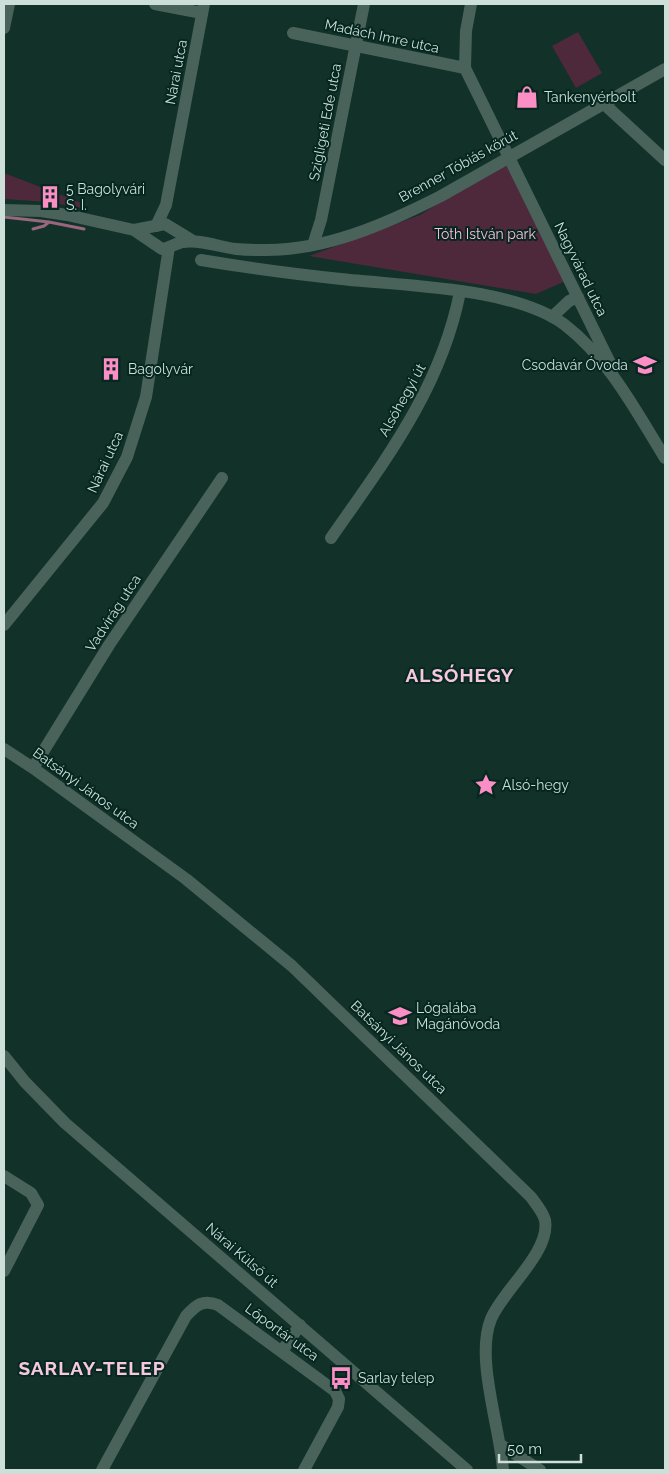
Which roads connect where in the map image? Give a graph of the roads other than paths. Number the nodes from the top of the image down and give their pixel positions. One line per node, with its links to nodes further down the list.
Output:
1 (9, 4): 6 (street)
2 (155, 4): 5 (street)
3 (364, 4): 8 (street, Szigligeti Ede utca)
4 (471, 4): 9 (street)
5 (203, 8): 14 (street, Nárai utca)
6 (4, 28)
7 (293, 33): 8 (street, Madách Imre utca)
8 (355, 45): 9 (street, Madách Imre utca); 20 (street, Szigligeti Ede utca)
9 (465, 68): 12 (street, Nagyvárad utca)
10 (665, 69): 11 (street, Brenner Tóbiás körút)
11 (603, 103): 12 (street, Brenner Tóbiás körút); 13 (street)
12 (508, 156): 20 (street, Brenner Tóbiás körút); 24 (street, Nagyvárad utca)
13 (665, 160)
14 (166, 205): 16 (street, Nárai utca); 17 (street, Nárai utca)
15 (4, 210): 18 (street)
16 (156, 226): 17 (street); 18 (street); 21 (street)
17 (172, 227): 19 (street, Brenner Tóbiás körút); 21 (street)
18 (134, 230): 21 (street)
19 (193, 241): 20 (street, Brenner Tóbiás körút); 21 (street, Brenner Tóbiás körút)
20 (313, 245)
21 (163, 246): 30 (street, Nárai utca)
22 (202, 260): 23 (street)
23 (460, 292): 25 (street); 29 (street, Alsóhegyi út)
24 (578, 297): 25 (street); 26 (street, Nagyvárad utca)
25 (552, 317): 26 (street)
26 (626, 396): 27 (street)
27 (665, 458)
28 (222, 478): 32 (street, Vadvirág utca)
29 (331, 538)
30 (4, 625)
31 (4, 749): 32 (street, Batsányi János utca)
32 (33, 768): 38 (street, Batsányi János utca)
33 (4, 1056): 36 (street, Nárai Külső út)
34 (4, 1176): 35 (street)
35 (4, 1271)
36 (300, 1325): 37 (street); 41 (street, Nárai Külső út)
37 (282, 1350): 39 (street, Lőportár utca); 40 (street, Lőportár utca)
38 (501, 1445): 42 (street, Batsányi János utca); 43 (street)
39 (102, 1470)
40 (304, 1470)
41 (467, 1470)
42 (503, 1470)
43 (540, 1470)

